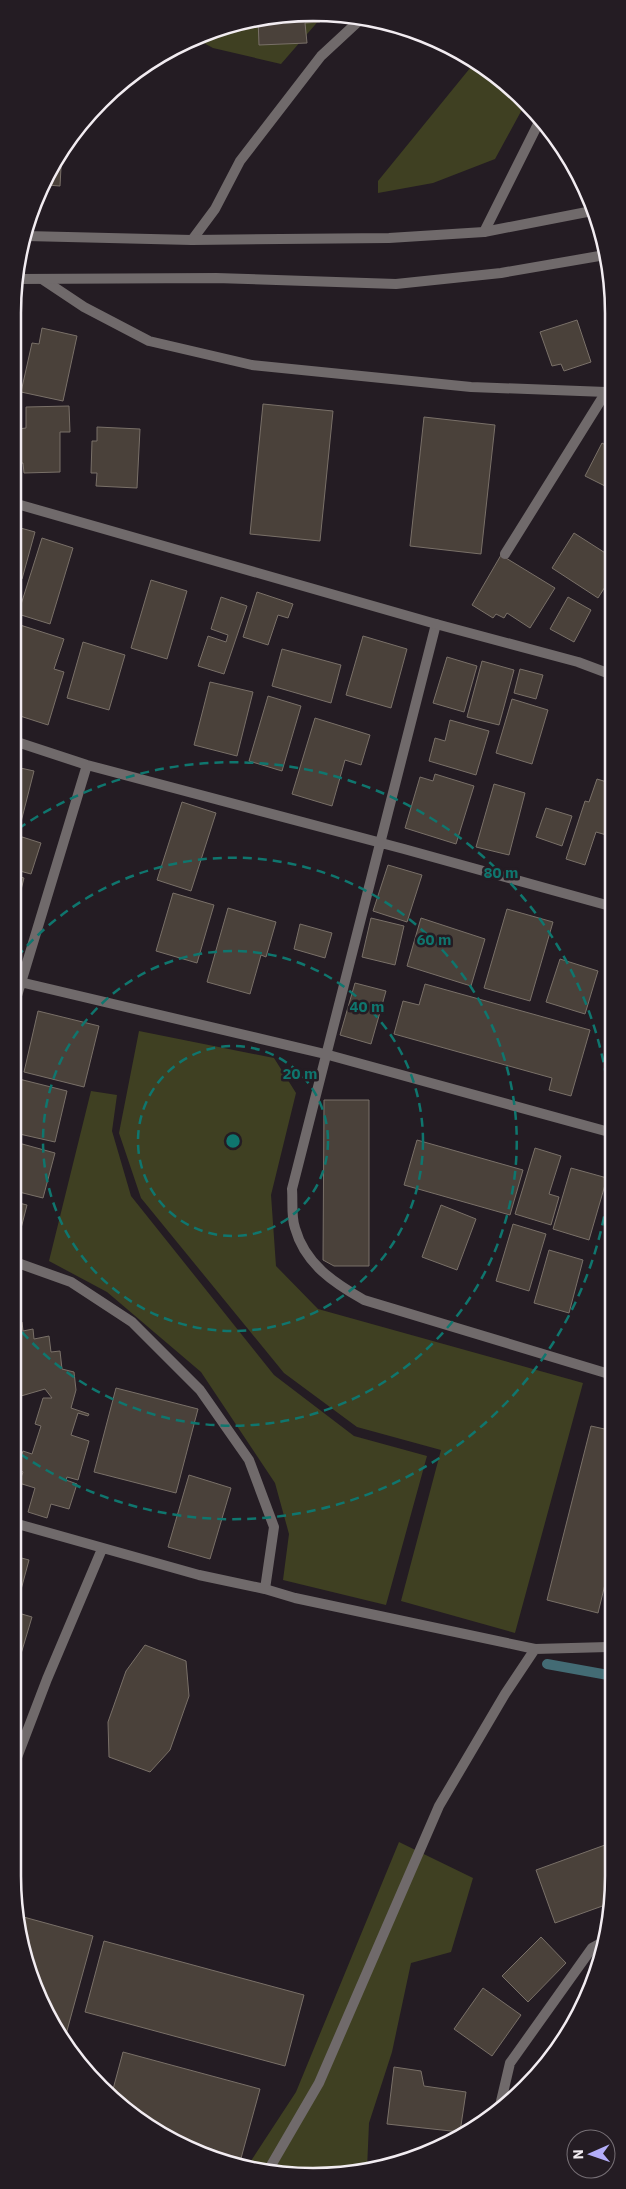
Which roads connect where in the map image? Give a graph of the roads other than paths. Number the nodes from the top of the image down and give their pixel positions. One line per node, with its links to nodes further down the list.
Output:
1 (355, 25): 6 (street)
2 (537, 127): 4 (street)
3 (587, 212): 4 (street)
4 (484, 232): 6 (street)
5 (31, 236): 6 (street)
6 (192, 240)
7 (599, 256): 9 (street)
8 (24, 279): 9 (street)
9 (42, 279): 10 (street)
10 (605, 391)
11 (605, 396): 13 (street)
12 (21, 505): 14 (street)
13 (505, 554)
14 (436, 624): 15 (street); 18 (street)
15 (605, 672)
16 (21, 744): 17 (street)
17 (87, 765): 18 (street); 20 (street)
18 (382, 843): 19 (street); 22 (street)
19 (605, 905)
20 (21, 979)
21 (21, 982): 22 (street)
22 (325, 1054): 23 (street); 25 (street)
23 (605, 1131)
24 (21, 1264): 28 (street)
25 (605, 1373)
26 (21, 1525): 27 (street)
27 (102, 1549): 28 (street); 31 (street)
28 (265, 1589): 30 (street)
29 (605, 1647): 30 (street)
30 (535, 1649): 34 (street)
31 (21, 1748)
32 (596, 1946): 33 (street)
33 (503, 2097)
34 (272, 2164)

